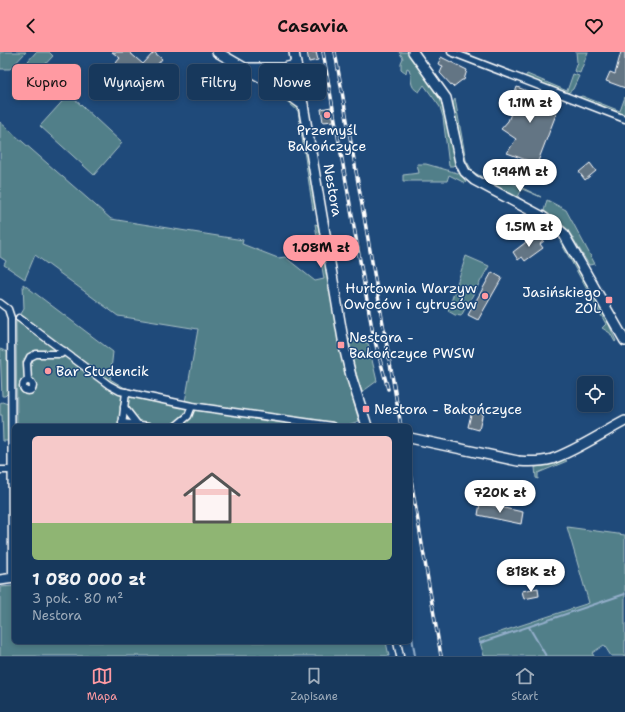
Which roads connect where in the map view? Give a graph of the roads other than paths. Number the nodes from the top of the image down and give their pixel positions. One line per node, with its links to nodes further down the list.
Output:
1 (217, 52): 5 (street)
2 (294, 52): 6 (street, Nestora)
3 (413, 52): 13 (street)
4 (451, 52): 10 (street)
5 (237, 64)
6 (296, 64)
7 (296, 100): 9 (street)
8 (302, 100): 9 (street, Nestora)
9 (303, 105): 25 (street, Nestora)
10 (625, 119)
11 (0, 302): 12 (street)
12 (10, 313): 14 (street); 20 (street)
13 (625, 340)
14 (64, 351): 15 (street); 16 (street)
15 (28, 380)
16 (126, 392): 17 (street); 18 (street)
17 (192, 406): 23 (street); 24 (street)
18 (124, 407): 21 (street); 22 (street)
19 (625, 421): 26 (street)
20 (12, 424)
21 (122, 424)
22 (137, 424)
23 (178, 424)
24 (319, 424)
25 (366, 424)
26 (412, 438)
27 (0, 470): 28 (street)
28 (12, 470)
29 (12, 578): 30 (street)
30 (0, 580)
31 (397, 644): 32 (street)
32 (400, 656)

